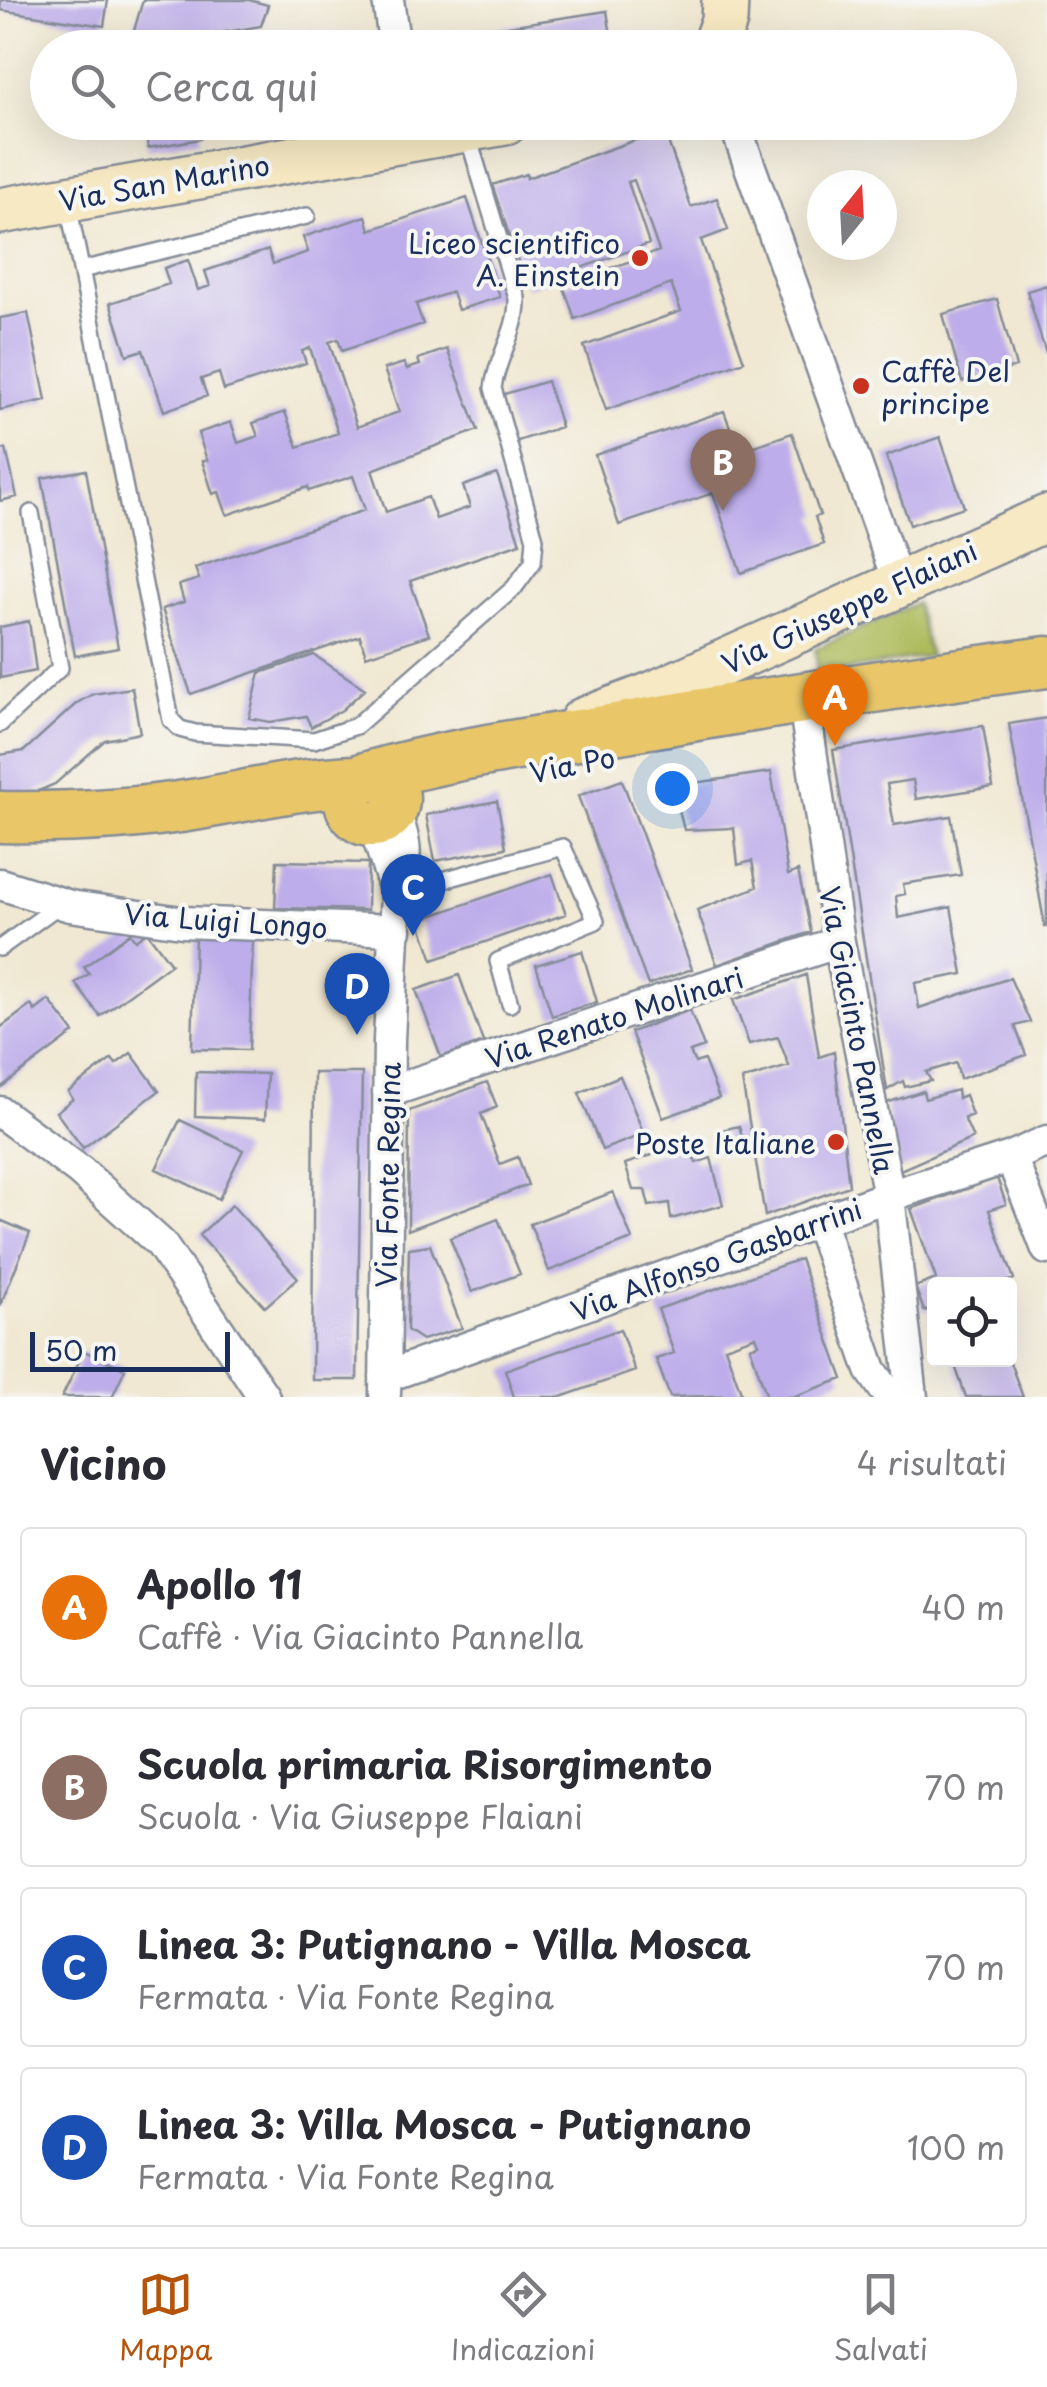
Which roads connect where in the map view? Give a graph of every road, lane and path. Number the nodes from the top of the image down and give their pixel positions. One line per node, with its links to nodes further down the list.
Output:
1 (388, 0): 3 (street)
2 (725, 0): 4 (street)
3 (392, 30)
4 (721, 30)
5 (358, 140): 8 (street, Via San Marino)
6 (489, 140): 11 (lane)
7 (740, 140): 14 (street)
8 (68, 200): 9 (street, Via San Marino); 11 (lane)
9 (0, 211)
10 (307, 216): 11 (lane)
11 (81, 270)
12 (32, 513): 19 (lane)
13 (1047, 518): 14 (street, Via Giuseppe Flaiani)
14 (898, 584): 17 (street, Via Giuseppe Flaiani)
15 (1047, 662): 17 (main road, Via Po)
16 (1047, 688): 18 (main road, Via Po)
17 (636, 712): 20 (main road, Via Po)
18 (808, 723): 20 (main road, Via Po); 28 (street, Via Giacinto Pannella)
19 (0, 724)
20 (526, 758): 21 (main road)
21 (374, 800): 22 (main road); 23 (main road); 25 (street, Via Fonte Regina)
22 (0, 817)
23 (0, 838)
24 (0, 884): 26 (street, Via Luigi Longo)
25 (396, 894): 27 (street, Via Fonte Regina); 30 (lane)
26 (62, 903): 27 (street, Via Luigi Longo); 29 (lane)
27 (396, 930): 31 (street, Via Fonte Regina)
28 (839, 942): 31 (street, Via Renato Molinari); 35 (street, Via Giacinto Pannella)
29 (0, 948)
30 (510, 1004)
31 (388, 1092): 38 (street, Via Fonte Regina)
32 (0, 1112): 39 (street)
33 (1047, 1141): 34 (street, Via Alfonso Gasbarrini)
34 (1011, 1156): 35 (street, Via Alfonso Gasbarrini); 37 (street)
35 (889, 1196): 36 (street, Via Alfonso Gasbarrini); 41 (street, Via Giacinto Pannella)
36 (820, 1223): 38 (street, Via Alfonso Gasbarrini); 40 (street)
37 (1047, 1249)
38 (385, 1387)
39 (264, 1397)
40 (890, 1397)
41 (912, 1397)

